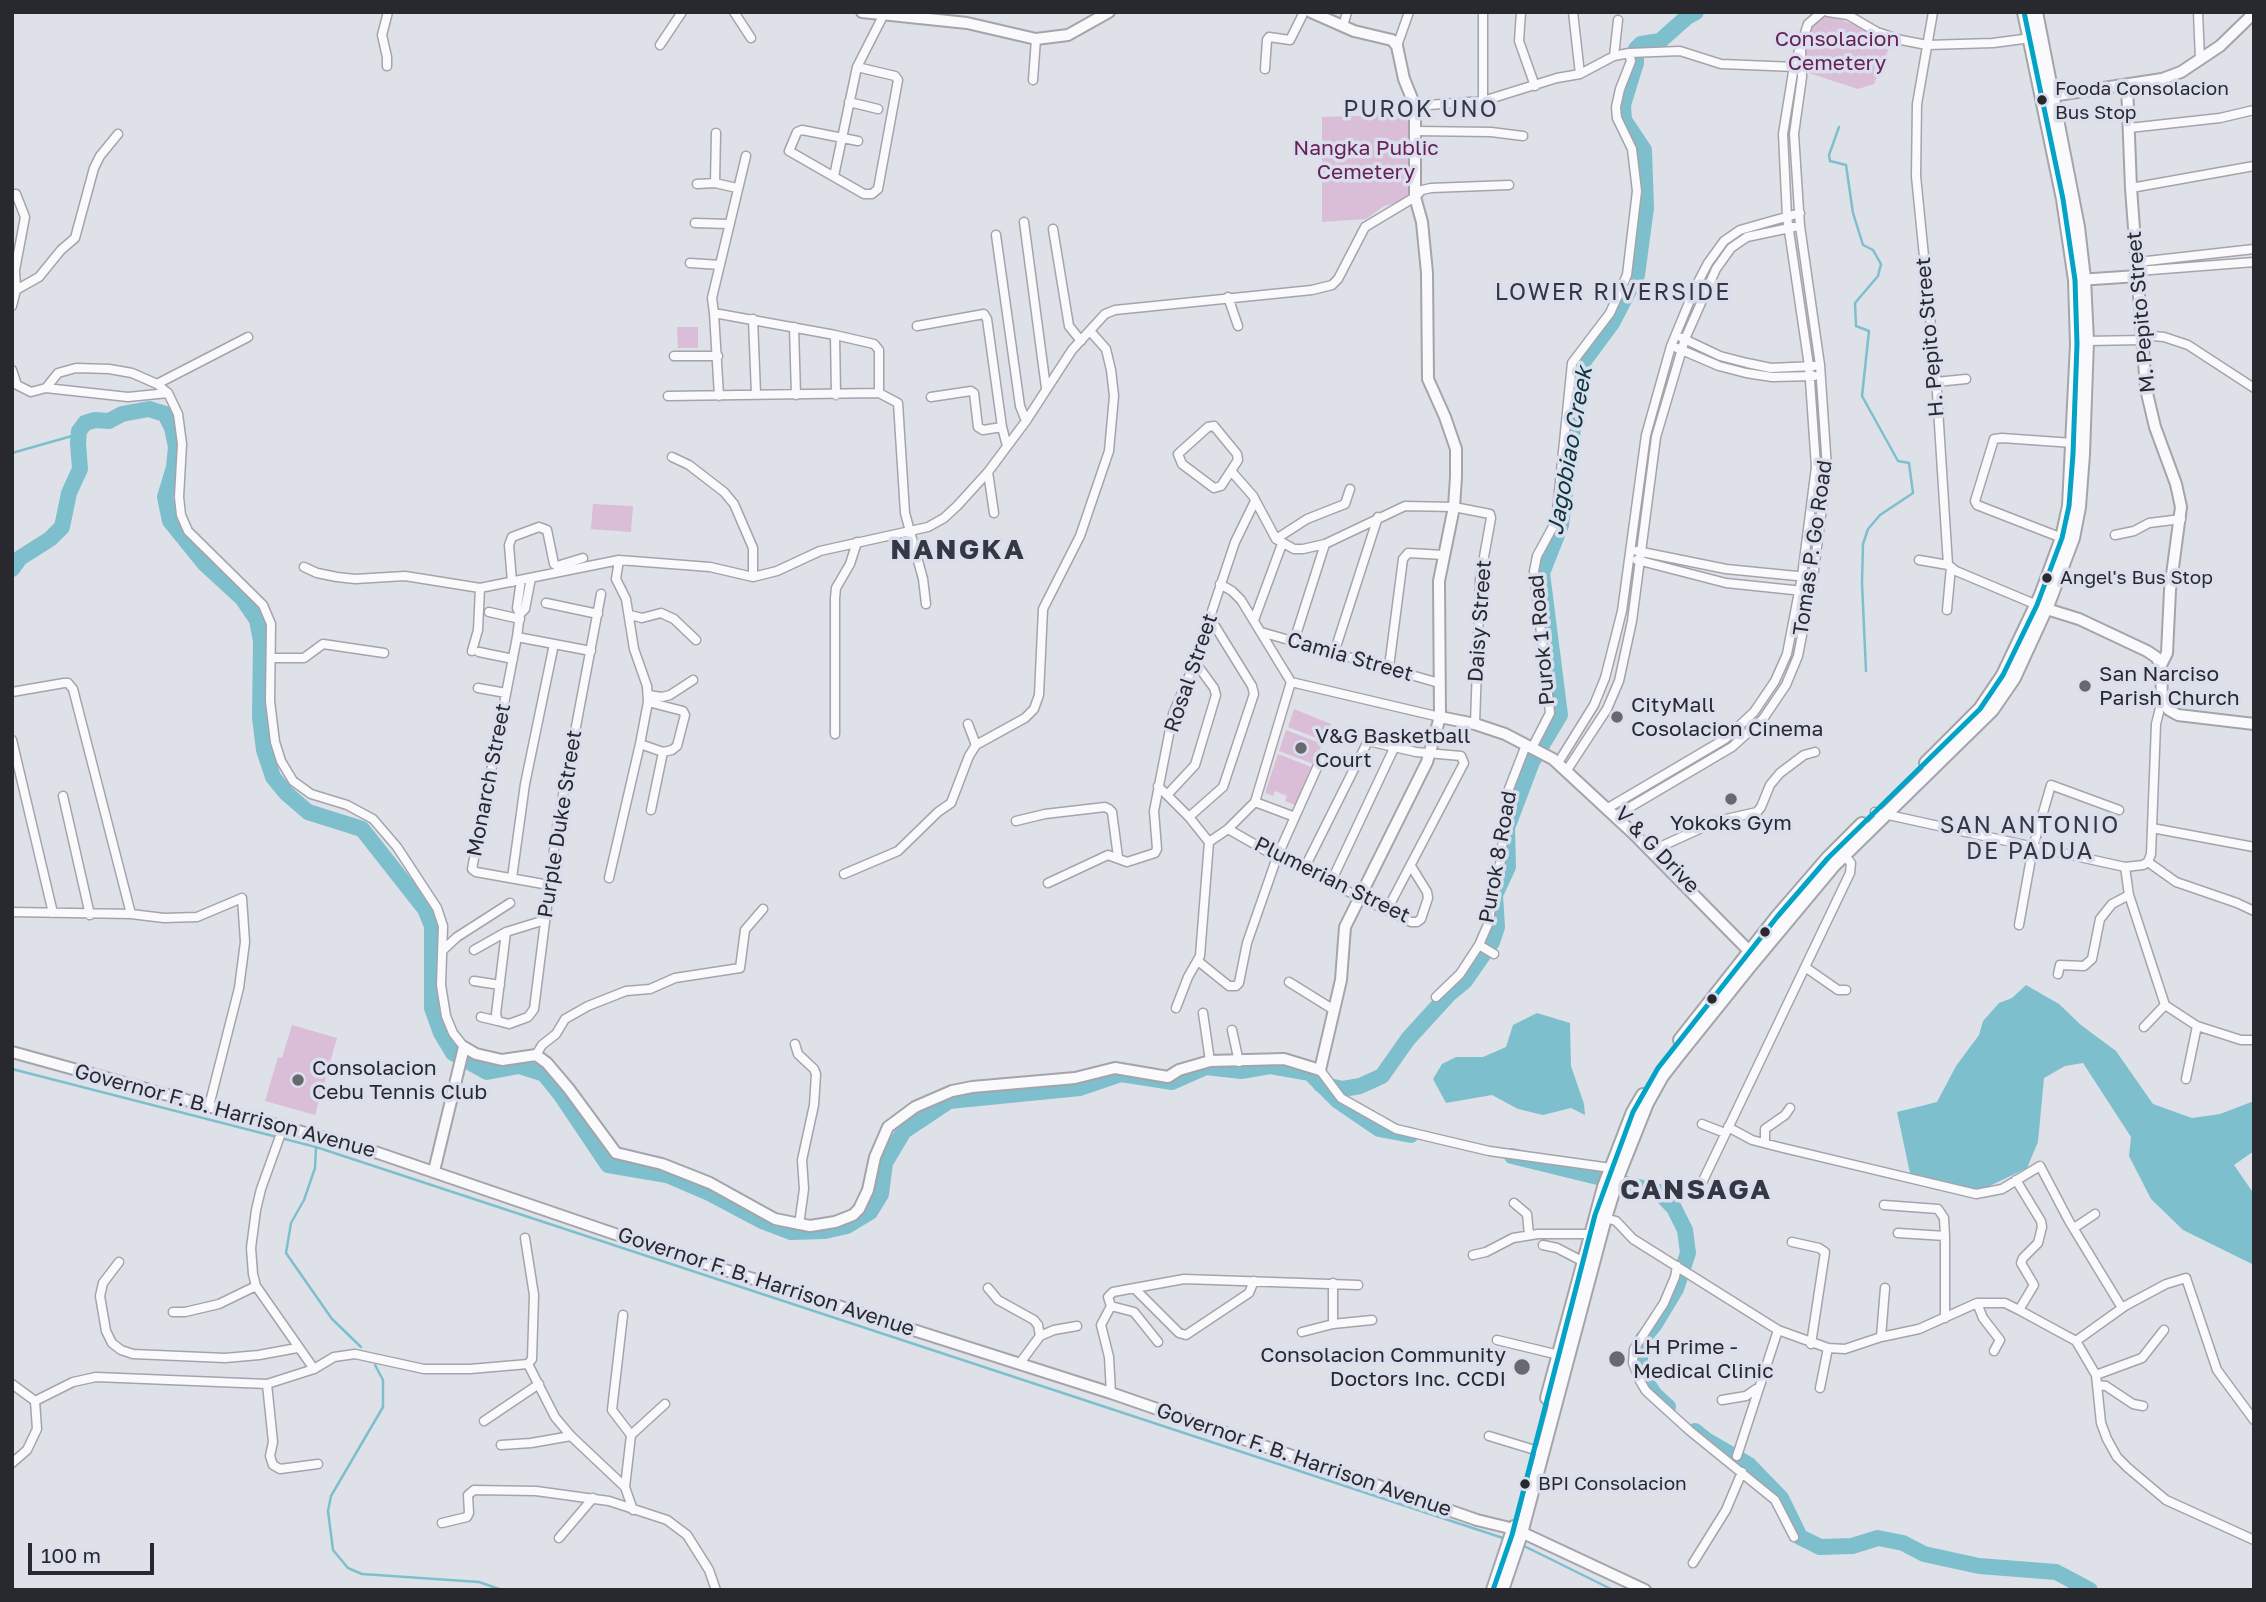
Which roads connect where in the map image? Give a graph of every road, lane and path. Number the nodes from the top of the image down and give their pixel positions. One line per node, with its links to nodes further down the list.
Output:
1 (388, 12): 32 (street)
2 (682, 12): 26 (street)
3 (734, 12): 24 (street)
4 (862, 12): 19 (street)
5 (1109, 12): 25 (street)
6 (1304, 12): 35 (street)
7 (1311, 12): 22 (street)
8 (1347, 12): 22 (street)
9 (1409, 12): 28 (street)
10 (1483, 12): 41 (street)
11 (1521, 12): 39 (street)
12 (1573, 12): 36 (street)
13 (1822, 12): 34 (street, Tomas P. Go Road)
14 (1828, 12): 27 (street)
15 (1933, 12): 27 (street, H. Pepito Street)
16 (2024, 12): 23 (main road)
17 (2036, 12): 23 (main road)
18 (2198, 12): 31 (street)
19 (885, 13): 25 (street); 33 (street)
20 (2254, 13): 31 (street)
21 (1618, 20): 30 (street)
22 (1343, 26): 28 (street)
23 (2034, 37): 27 (street); 40 (main road); 77 (main road)
24 (751, 38)
25 (1036, 39): 37 (street)
26 (660, 45)
27 (1927, 45): 103 (street, H. Pepito Street)
28 (1397, 46): 43 (street)
29 (1630, 52): 30 (street); 34 (street); 193 (street, Purok 1 Road)
30 (1614, 56): 36 (street)
31 (2200, 59): 38 (street)
32 (387, 66)
33 (857, 67): 42 (street); 55 (street)
34 (1798, 67): 63 (street, Tomas P. Go Road); 64 (street, Tomas P. Go Road)
35 (1265, 69)
36 (1580, 74): 39 (street)
37 (1033, 80)
38 (2127, 85): 40 (street); 46 (street, M. Pepito Street)
39 (1535, 86): 41 (street)
40 (2051, 96): 77 (main road)
41 (1483, 101): 43 (street)
42 (849, 102): 44 (street); 51 (street)
43 (1415, 106): 47 (street)
44 (878, 108)
45 (2254, 110): 46 (street)
46 (2129, 128): 60 (street, M. Pepito Street)
47 (1415, 131): 50 (street); 62 (street)
48 (716, 133): 56 (street)
49 (118, 134): 78 (street)
50 (1523, 136)
51 (842, 139): 52 (street); 55 (street); 55 (street)
52 (859, 141)
53 (746, 156): 59 (street)
54 (2254, 166): 60 (street)
55 (834, 176)
56 (715, 183): 57 (street); 59 (street)
57 (697, 184)
58 (1509, 185): 62 (street)
59 (737, 188): 67 (street)
60 (2131, 188): 76 (street, M. Pepito Street)
61 (12, 194): 78 (street)
62 (1415, 198): 79 (street); 125 (street)
63 (1800, 213): 64 (street); 68 (street, Tomas P. Go Road)
64 (1787, 217): 69 (street, Tomas P. Go Road); 89 (street)
65 (1024, 222): 106 (street)
66 (695, 223): 67 (street)
67 (729, 225): 75 (street)
68 (1800, 226): 69 (street); 97 (street, Tomas P. Go Road)
69 (1789, 228): 89 (street); 98 (street, Tomas P. Go Road)
70 (1053, 229): 91 (street)
71 (996, 235): 116 (street)
72 (2254, 248): 76 (street)
73 (2254, 262): 76 (street)
74 (690, 263): 75 (street)
75 (720, 265): 81 (street)
76 (2138, 270): 77 (street); 90 (street, M. Pepito Street)
77 (2080, 280): 92 (main road); 119 (main road)
78 (16, 290): 80 (street)
79 (1228, 298): 84 (street); 86 (street)
80 (12, 306)
81 (715, 313): 82 (street); 96 (street)
82 (753, 319): 85 (street); 110 (street)
83 (917, 326): 117 (street)
84 (1238, 326)
85 (794, 327): 87 (street); 111 (street)
86 (1090, 331): 91 (street); 191 (street)
87 (835, 335): 109 (street); 112 (street)
88 (248, 337): 104 (street)
89 (1680, 337): 93 (street); 94 (street); 98 (street)
90 (2142, 337): 92 (street); 107 (street); 128 (street, M. Pepito Street)
91 (1081, 341): 106 (street)
92 (2087, 341): 119 (main road)
93 (1671, 346): 94 (street); 137 (street)
94 (1681, 349): 101 (street); 135 (street)
95 (674, 356): 96 (street)
96 (718, 356): 114 (street)
97 (1821, 365): 98 (street); 100 (street, Tomas P. Go Road)
98 (1809, 366): 101 (street, Tomas P. Go Road)
99 (12, 370): 105 (street)
100 (1821, 375): 101 (street); 146 (street, Tomas P. Go Road)
101 (1810, 376): 143 (street, Tomas P. Go Road)
102 (1966, 379): 103 (street)
103 (1936, 382): 141 (street, H. Pepito Street)
104 (157, 384): 105 (street); 108 (street)
105 (46, 388): 108 (street)
106 (1046, 388): 116 (street)
107 (2254, 388)
108 (168, 393): 171 (street)
109 (880, 393): 112 (street); 129 (street)
110 (755, 394): 111 (street); 114 (street)
111 (796, 394): 112 (street)
112 (836, 395)
113 (668, 396): 114 (street)
114 (719, 396)
115 (931, 397): 117 (street)
116 (1026, 421): 118 (street)
117 (1002, 428): 118 (street)
118 (1007, 446): 121 (street)
119 (2076, 450): 131 (main road); 131 (street); 155 (main road)
120 (672, 457): 144 (street)
121 (988, 472): 126 (street); 129 (street)
122 (1231, 472): 122 (street); 124 (street)
123 (1350, 489): 133 (street)
124 (1255, 501): 133 (street); 148 (street, Rosal Street)
125 (1454, 507): 127 (street); 136 (street); 186 (street, Daisy Street)
126 (994, 513)
127 (1378, 517): 134 (street); 170 (street)
128 (2181, 519): 130 (street); 174 (street, M. Pepito Street)
129 (910, 531): 132 (street); 154 (street)
130 (2115, 535)
131 (2062, 538): 155 (main road)
132 (857, 542): 144 (street); 188 (street)
133 (1279, 542): 134 (street); 162 (street)
134 (1325, 544): 166 (street)
135 (1642, 551): 137 (street); 143 (street)
136 (1444, 555): 175 (street); 178 (street)
137 (1634, 557): 150 (street); 198 (street); 198 (street)
138 (583, 558): 147 (street, Monarch Street)
139 (619, 560): 144 (street); 145 (street); 159 (street)
140 (1919, 560): 141 (street)
141 (1950, 566): 155 (street); 156 (street, H. Pepito Street)
142 (304, 567): 149 (street)
143 (1802, 576): 146 (street); 150 (street, Tomas P. Go Road)
144 (753, 577)
145 (531, 578): 147 (street); 160 (street, Monarch Street)
146 (1813, 578): 151 (street, Tomas P. Go Road)
147 (517, 581): 149 (street); 160 (street, Monarch Street)
148 (1220, 584): 161 (street, Rosal Street); 162 (street)
149 (480, 588): 172 (street)
150 (1799, 590): 151 (street); 204 (street, Tomas P. Go Road)
151 (1811, 592): 204 (street, Tomas P. Go Road)
152 (601, 594): 158 (street, Purple Duke Street)
153 (546, 603): 158 (street)
154 (926, 604)
155 (2041, 607): 174 (street); 206 (main road)
156 (1947, 610)
157 (489, 612): 160 (street)
158 (598, 614): 168 (street, Purple Duke Street)
159 (630, 615): 165 (street); 182 (street)
160 (520, 616): 164 (street, Monarch Street)
161 (1210, 618): 173 (street, Rosal Street); 207 (street)
162 (1254, 620): 163 (street)
163 (1261, 632): 166 (street, Camia Street); 177 (street)
164 (517, 637): 167 (street); 172 (street, Monarch Street)
165 (696, 640)
166 (1294, 641): 170 (street, Camia Street)
167 (554, 644): 168 (street); 224 (street)
168 (591, 651): 228 (street, Purple Duke Street)
169 (384, 653): 171 (street)
170 (1334, 653): 175 (street, Camia Street)
171 (272, 658): 242 (street)
172 (513, 659): 181 (street, Monarch Street)
173 (1195, 662): 199 (street, Rosal Street); 200 (street)
174 (2161, 665): 183 (street, M. Pepito Street)
175 (1390, 667): 178 (street, Camia Street)
176 (693, 680): 182 (street)
177 (1291, 682): 184 (street); 202 (street)
178 (1439, 683): 184 (street)
179 (478, 688): 181 (street)
180 (12, 692): 237 (street)
181 (506, 693): 224 (street, Monarch Street)
182 (648, 698): 190 (street); 194 (street)
183 (2162, 700): 187 (street); 210 (street, M. Pepito Street)
184 (1440, 717): 186 (street, V & G Drive); 195 (street)
185 (968, 724): 191 (street)
186 (1475, 724): 193 (street, V & G Drive)
187 (2254, 724)
188 (835, 734)
189 (12, 740): 236 (street)
190 (640, 744): 194 (street); 225 (street)
191 (976, 746): 223 (street)
192 (1395, 746): 195 (street); 222 (street); 226 (street)
193 (1537, 750): 198 (street, V & G Drive); 252 (street, Purok 8 Road)
194 (663, 752): 203 (street)
195 (1431, 752): 220 (street); 229 (street)
196 (1815, 752): 215 (street)
197 (1320, 761): 208 (street)
198 (1564, 764): 204 (street, V & G Drive)
199 (1158, 786): 200 (street); 217 (street, Rosal Street)
200 (1168, 794): 207 (street)
201 (63, 796): 238 (street)
202 (1255, 802): 208 (street); 211 (street)
203 (651, 810)
204 (1614, 810): 215 (street, V & G Drive)
205 (2119, 810): 213 (street)
206 (1880, 813): 213 (street); 216 (main road); 244 (main road)
207 (1189, 817): 212 (street)
208 (1295, 817): 218 (street)
209 (1016, 821): 217 (street)
210 (2152, 828): 214 (street); 219 (street, M. Pepito Street)
211 (1228, 829): 212 (street); 218 (street, Plumerian Street)
212 (1209, 842): 245 (street)
213 (2033, 847): 221 (street); 240 (street)
214 (2254, 847)
215 (1654, 850): 244 (street, V & G Drive)
216 (1844, 855): 244 (main road); 246 (street)
217 (1118, 857): 227 (street)
218 (1277, 857): 222 (street, Plumerian Street); 245 (street)
219 (2148, 862): 221 (street); 234 (street)
220 (1411, 866): 233 (street); 233 (street, Plumerian Street)
221 (2125, 867): 230 (street)
222 (1304, 869): 226 (street, Plumerian Street)
223 (844, 874)
224 (512, 878): 228 (street, Monarch Street)
225 (609, 878)
226 (1331, 882): 229 (street, Plumerian Street)
227 (1048, 883)
228 (549, 885): 239 (street, Purple Duke Street)
229 (1359, 895): 233 (street, Plumerian Street); 255 (street)
230 (2129, 895): 247 (street); 253 (street)
231 (510, 903): 242 (street)
232 (763, 909): 266 (street)
233 (1388, 910)
234 (2254, 911)
235 (12, 912): 236 (street)
236 (53, 913): 238 (street)
237 (131, 914): 238 (street); 271 (street)
238 (90, 915)
239 (545, 920): 241 (street); 258 (street, Purple Duke Street)
240 (2019, 925)
241 (506, 932): 243 (street); 250 (street)
242 (443, 950): 265 (street)
243 (474, 950)
244 (1754, 953): 278 (main road)
245 (1198, 961): 254 (street)
246 (1805, 967): 251 (street); 274 (street)
247 (2058, 974)
248 (474, 981): 250 (street)
249 (1289, 982): 255 (street)
250 (500, 985): 258 (street)
251 (1846, 990)
252 (1436, 997)
253 (2165, 1005): 259 (street); 260 (street)
254 (1175, 1008)
255 (1334, 1010): 269 (street)
256 (1203, 1013): 267 (street)
257 (481, 1017): 258 (street)
258 (497, 1018)
259 (2197, 1026): 262 (street); 270 (street)
260 (2144, 1027)
261 (1233, 1030): 268 (street)
262 (2254, 1040)
263 (795, 1044): 286 (street)
264 (12, 1052): 271 (street, Governor F. B. Harrison Avenue)
265 (463, 1054): 266 (street); 277 (street)
266 (536, 1055): 286 (street)
267 (1210, 1061): 268 (street); 286 (street)
268 (1239, 1062): 269 (street)
269 (1322, 1074): 278 (street)
270 (2186, 1079)
271 (209, 1106): 275 (street, Governor F. B. Harrison Avenue)
272 (1790, 1108): 276 (street)
273 (1702, 1124): 274 (street)
274 (1727, 1130): 276 (street); 281 (street)
275 (281, 1135): 277 (street, Governor F. B. Harrison Avenue); 302 (street)
276 (1765, 1143): 279 (street)
277 (434, 1171): 329 (street, Governor F. B. Harrison Avenue)
278 (1613, 1171): 280 (main road)
279 (2016, 1180): 287 (street); 309 (street)
280 (1609, 1188): 285 (main road); 289 (main road)
281 (1699, 1189)
282 (1514, 1203): 290 (street)
283 (1884, 1205): 291 (street)
284 (2095, 1214): 287 (street)
285 (1605, 1218): 298 (street); 359 (main road)
286 (799, 1225)
287 (2074, 1228): 308 (street)
288 (1898, 1233): 291 (street)
289 (1591, 1234): 290 (street); 297 (main road)
290 (1529, 1235): 295 (street)
291 (1945, 1236): 312 (street)
292 (525, 1238): 330 (street)
293 (1792, 1242): 324 (street)
294 (1543, 1245): 297 (street)
295 (1473, 1255)
296 (118, 1262): 325 (street)
297 (1584, 1262): 328 (main road)
298 (1681, 1268): 316 (street); 354 (street)
299 (1254, 1282): 300 (street); 305 (street); 305 (street)
300 (1333, 1283): 301 (street); 314 (street)
301 (1358, 1285)
302 (256, 1286): 310 (street); 325 (street)
303 (988, 1288): 319 (street)
304 (1885, 1288): 320 (street)
305 (1135, 1289): 307 (street)
306 (1977, 1303): 309 (street); 312 (street); 327 (street)
307 (1111, 1306): 323 (street); 339 (street)
308 (2122, 1308): 322 (street); 344 (street)
309 (2019, 1310): 322 (street)
310 (173, 1312)
311 (623, 1315): 346 (street)
312 (1945, 1318): 320 (street)
313 (1373, 1320): 314 (street)
314 (1333, 1324): 318 (street)
315 (1077, 1326): 319 (street)
316 (1777, 1330): 324 (street); 337 (street)
317 (2164, 1330): 332 (street)
318 (1302, 1332)
319 (1040, 1336): 329 (street)
320 (1881, 1336): 326 (street)
321 (1497, 1340): 328 (street)
322 (2076, 1341): 332 (street)
323 (1158, 1342)
324 (1811, 1344): 326 (street)
325 (298, 1348): 331 (street)
326 (1828, 1348): 338 (street)
327 (1994, 1351)
328 (1559, 1355): 350 (main road)
329 (1020, 1363): 339 (street, Governor F. B. Harrison Avenue)
330 (528, 1364): 331 (street); 335 (street)
331 (314, 1369): 334 (street)
332 (2096, 1375): 336 (street)
333 (12, 1384): 341 (street)
334 (267, 1384): 341 (street); 353 (street)
335 (539, 1384): 345 (street); 347 (street)
336 (2097, 1385): 343 (street); 362 (street)
337 (1759, 1387): 340 (street); 351 (street)
338 (1820, 1388)
339 (1111, 1393): 359 (street, Governor F. B. Harrison Avenue)
340 (1722, 1400)
341 (35, 1401): 352 (street)
342 (665, 1404): 346 (street)
343 (2143, 1406)
344 (2254, 1420)
345 (484, 1421)
346 (631, 1435): 355 (street)
347 (571, 1436): 349 (street); 355 (street)
348 (1489, 1436): 350 (street)
349 (501, 1445)
350 (1535, 1450): 359 (main road)
351 (1737, 1455)
352 (12, 1463)
353 (318, 1464)
354 (1742, 1472): 360 (street); 364 (street)
355 (625, 1487): 357 (street)
356 (593, 1498): 357 (street); 358 (street); 361 (street)
357 (633, 1510): 365 (street)
358 (442, 1523)
359 (1517, 1533): 363 (main road); 368 (street, Governor F. B. Harrison Avenue)
360 (1794, 1537)
361 (559, 1538)
362 (2254, 1540)
363 (1511, 1552): 366 (main road); 367 (main road)
364 (1693, 1563)
365 (716, 1590)
366 (1493, 1590)
367 (1502, 1590)
368 (1645, 1590)

